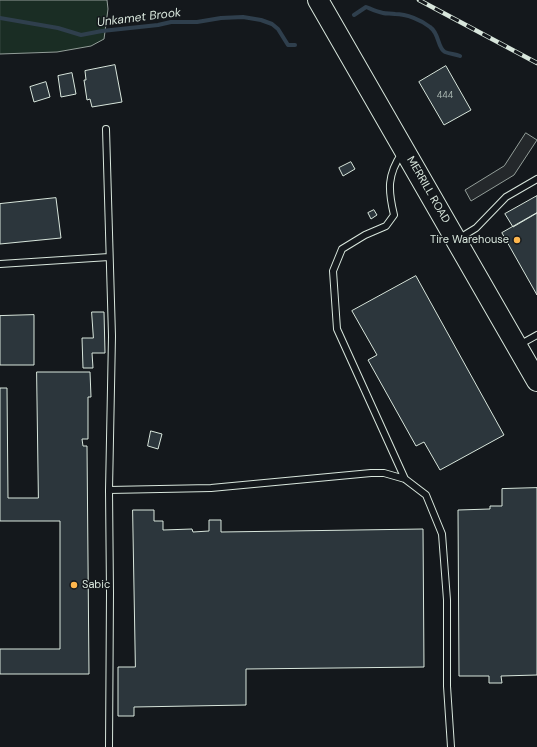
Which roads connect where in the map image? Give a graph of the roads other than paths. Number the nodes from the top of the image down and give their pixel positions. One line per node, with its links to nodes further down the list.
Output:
1 (318, 0): 3 (highway, MERRILL ROAD)
2 (106, 129): 6 (lane)
3 (404, 150): 5 (highway, MERRILL ROAD); 11 (lane)
4 (537, 179): 5 (lane)
5 (456, 240): 9 (highway, MERRILL ROAD)
6 (109, 257): 7 (lane); 12 (lane)
7 (0, 264)
8 (537, 335): 9 (lane)
9 (518, 346): 10 (highway, MERRILL ROAD)
10 (537, 381)
11 (405, 479): 12 (lane); 14 (lane)
12 (109, 490): 13 (lane)
13 (109, 747)
14 (451, 747)

